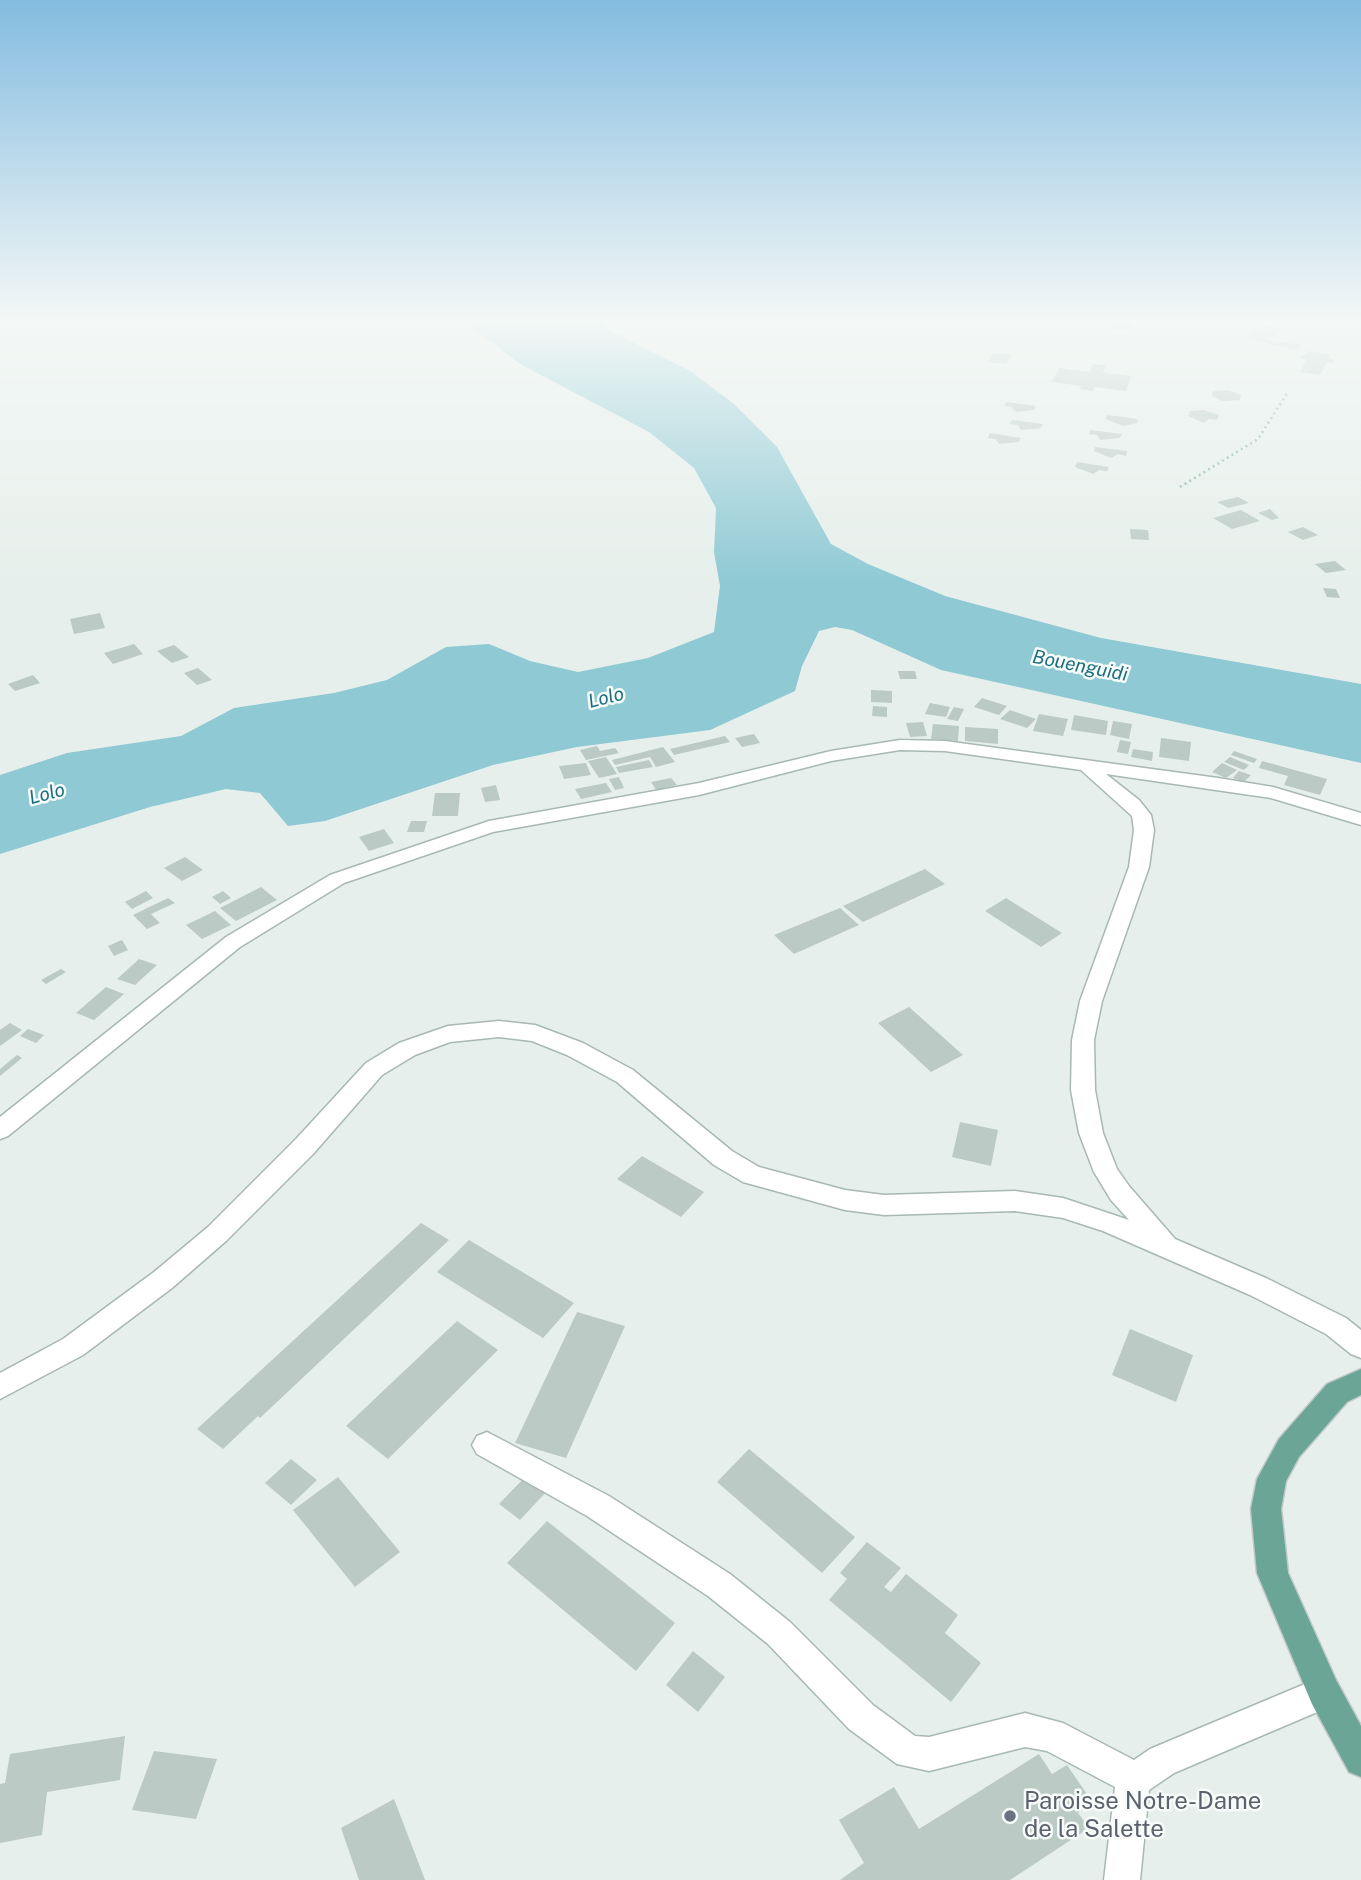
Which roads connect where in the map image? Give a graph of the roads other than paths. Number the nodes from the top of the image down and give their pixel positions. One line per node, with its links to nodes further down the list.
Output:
1 (1085, 767): 2 (street); 3 (street); 4 (street)
2 (1361, 820)
3 (0, 1130)
4 (1168, 1246): 5 (street); 7 (street)
5 (1361, 1346)
6 (1361, 1381): 9 (main road)
7 (0, 1387)
8 (487, 1445): 11 (street)
9 (1341, 1708): 10 (main road); 11 (street)
10 (1361, 1760)
11 (1135, 1779): 12 (street)
12 (1122, 1880)

